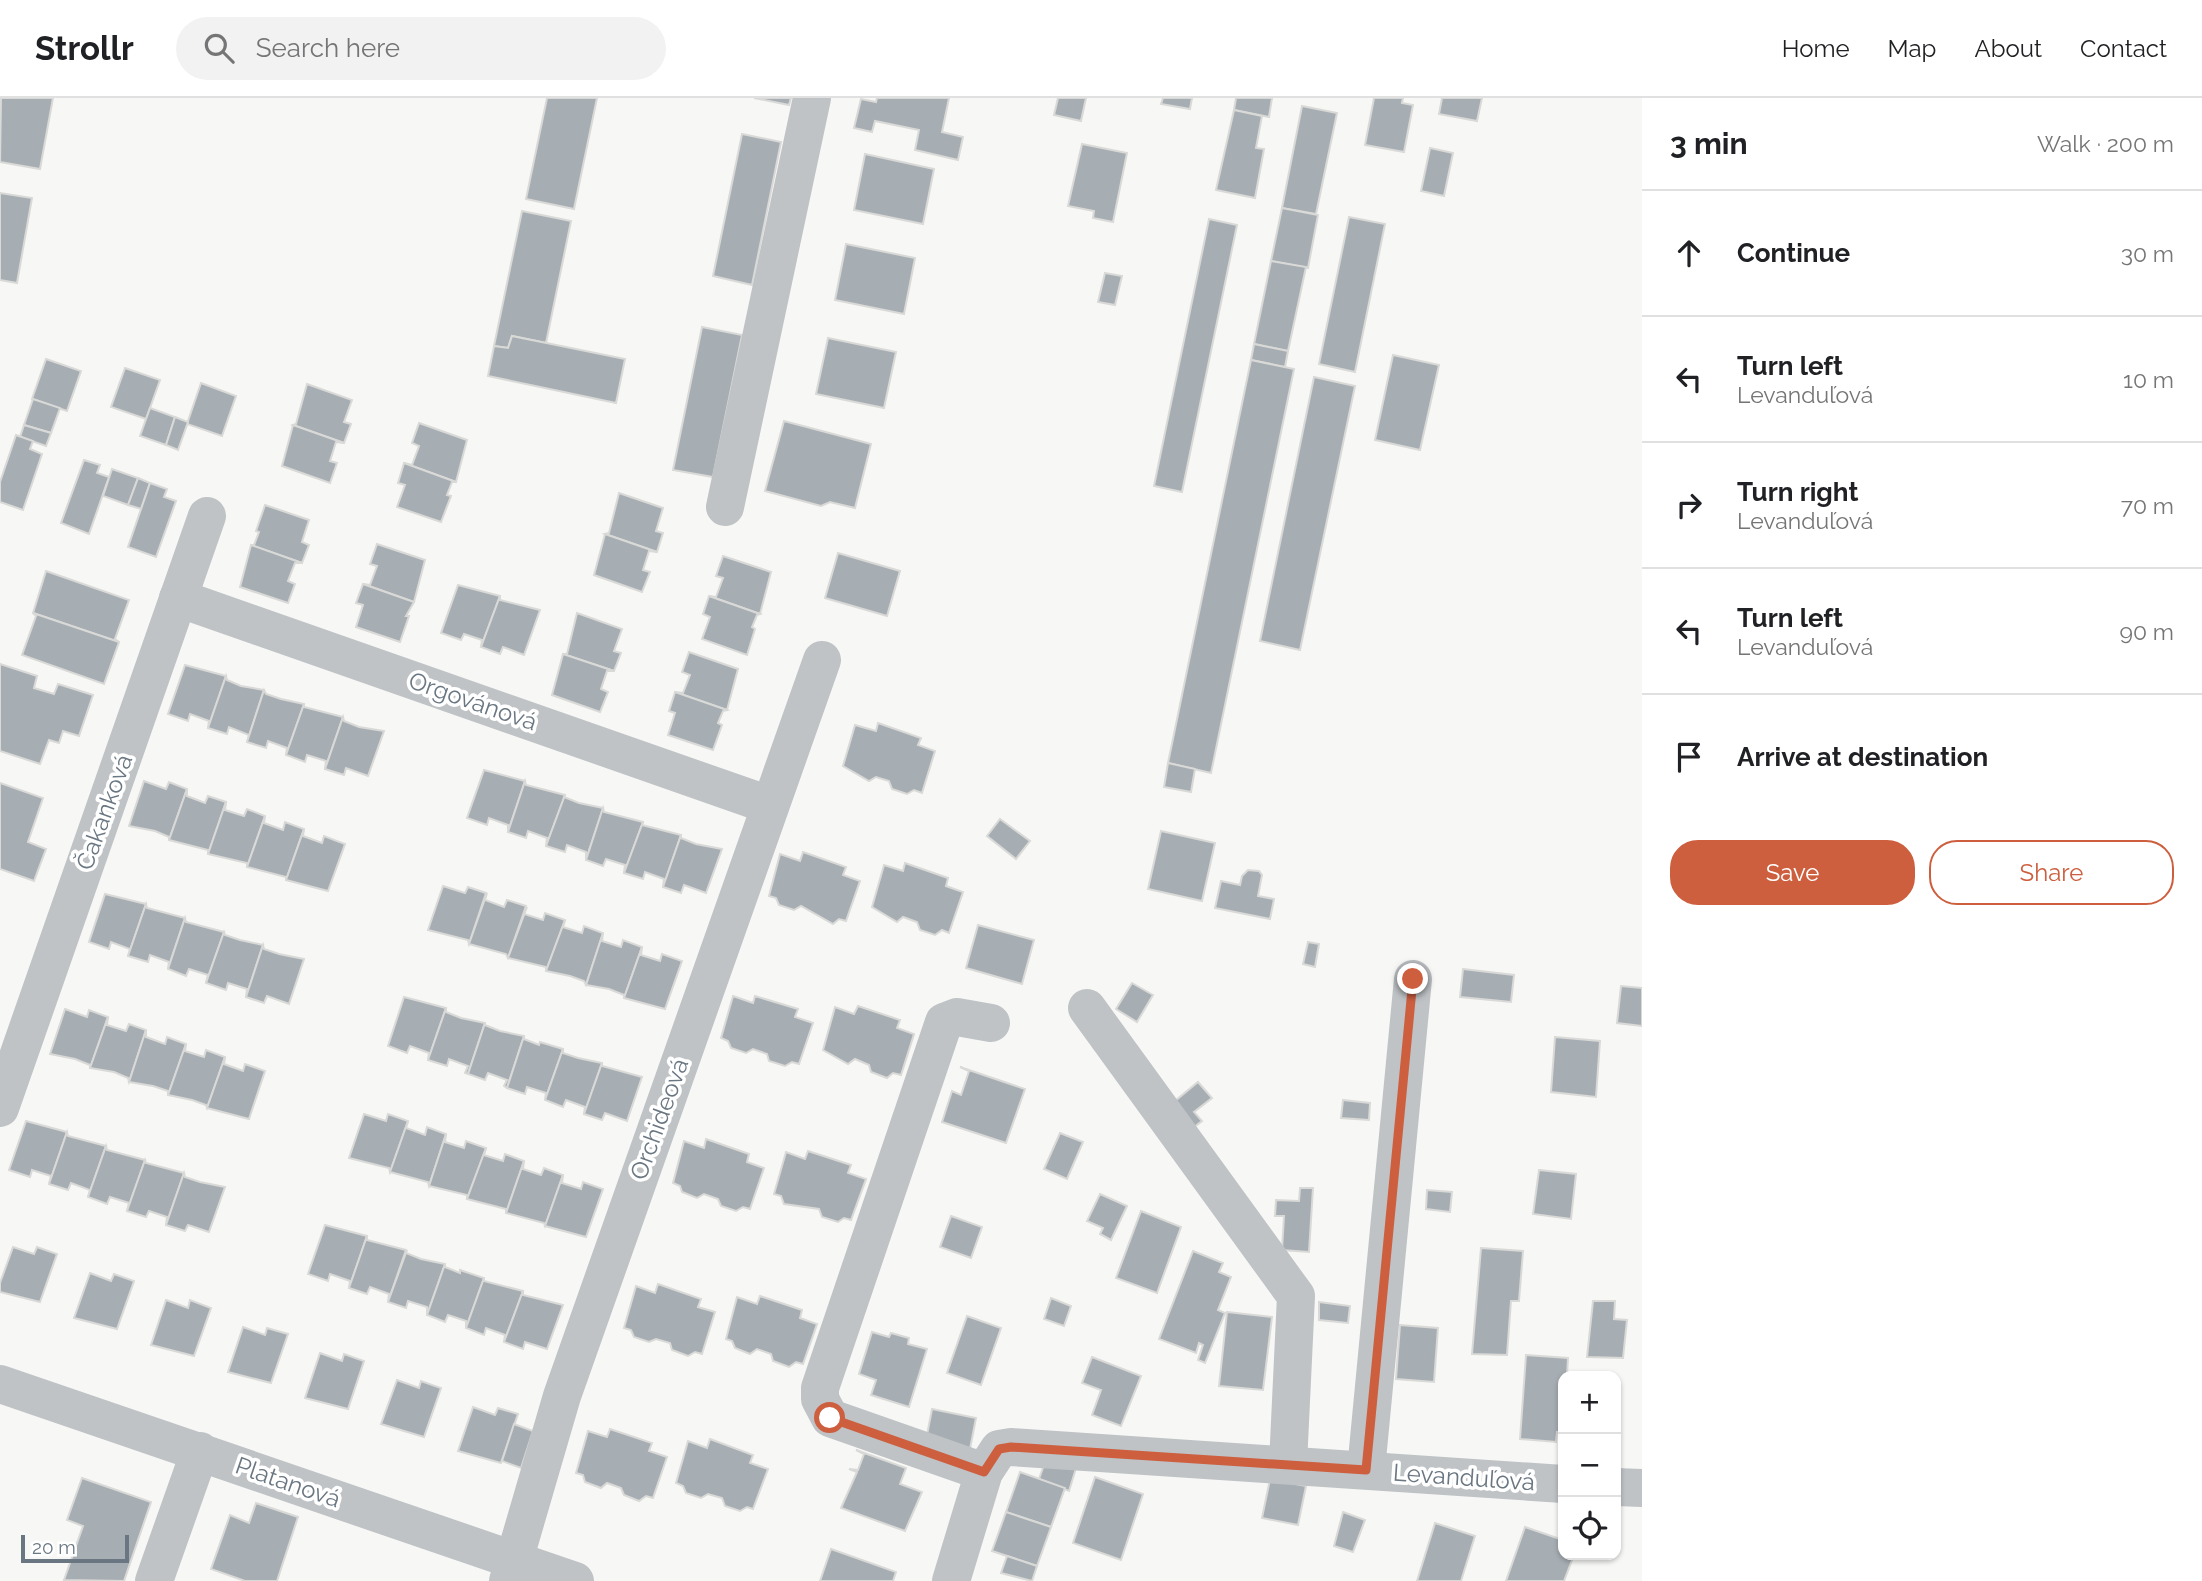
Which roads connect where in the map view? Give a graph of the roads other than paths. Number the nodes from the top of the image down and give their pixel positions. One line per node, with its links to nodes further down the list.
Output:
1 (812, 98): 2 (street)
2 (725, 508)
3 (207, 516): 4 (street, Čakanková)
4 (178, 598): 6 (street, Orgovánová); 10 (street, Čakanková)
5 (822, 660): 6 (street, Orchideová)
6 (769, 805): 19 (street, Orchideová)
7 (1413, 979): 14 (street, Levanduľová)
8 (1087, 1009): 13 (street)
9 (991, 1023): 15 (street)
10 (0, 1108)
11 (0, 1384): 12 (street, Platanová)
12 (200, 1451): 19 (street, Platanová); 20 (street)
13 (1288, 1464): 14 (street, Levanduľová); 15 (street, Levanduľová)
14 (1366, 1470): 16 (street, Levanduľová)
15 (984, 1472): 22 (street, Levanduľová)
16 (1558, 1484)
17 (1621, 1487): 18 (street)
18 (1642, 1488)
19 (511, 1571): 21 (street, Platanová)
20 (154, 1581)
21 (575, 1581)
22 (951, 1581)

